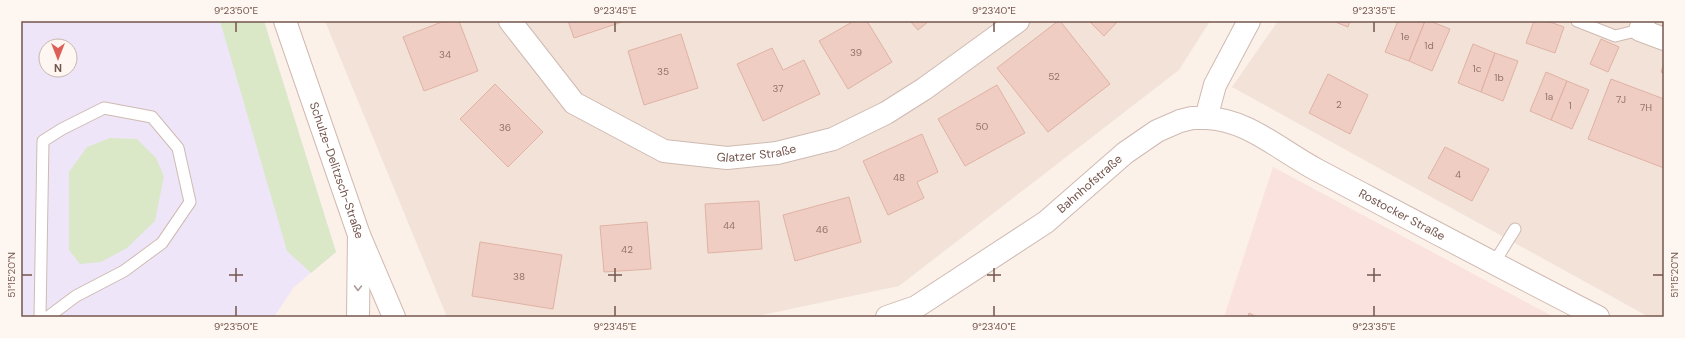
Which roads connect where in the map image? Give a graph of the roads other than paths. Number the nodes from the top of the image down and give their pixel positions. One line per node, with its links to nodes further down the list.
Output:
1 (285, 21): 10 (street, Schulze-Delitzsch-Straße)
2 (510, 21): 3 (street, Glatzer Straße)
3 (1018, 21)
4 (1249, 21): 8 (street)
5 (1577, 21): 6 (lane)
6 (1642, 26): 7 (street)
7 (1664, 39)
8 (1206, 118): 11 (street, Rostocker Straße); 16 (street, Bahnhofstraße)
9 (1515, 228): 11 (lane)
10 (358, 235): 14 (street, one-way to 14); 15 (street, Schulze-Delitzsch-Straße)
11 (1494, 263): 17 (street, Rostocker Straße)
12 (40, 317): 13 (lane)
13 (48, 317)
14 (358, 317)
15 (394, 317)
16 (887, 317)
17 (1598, 317)

